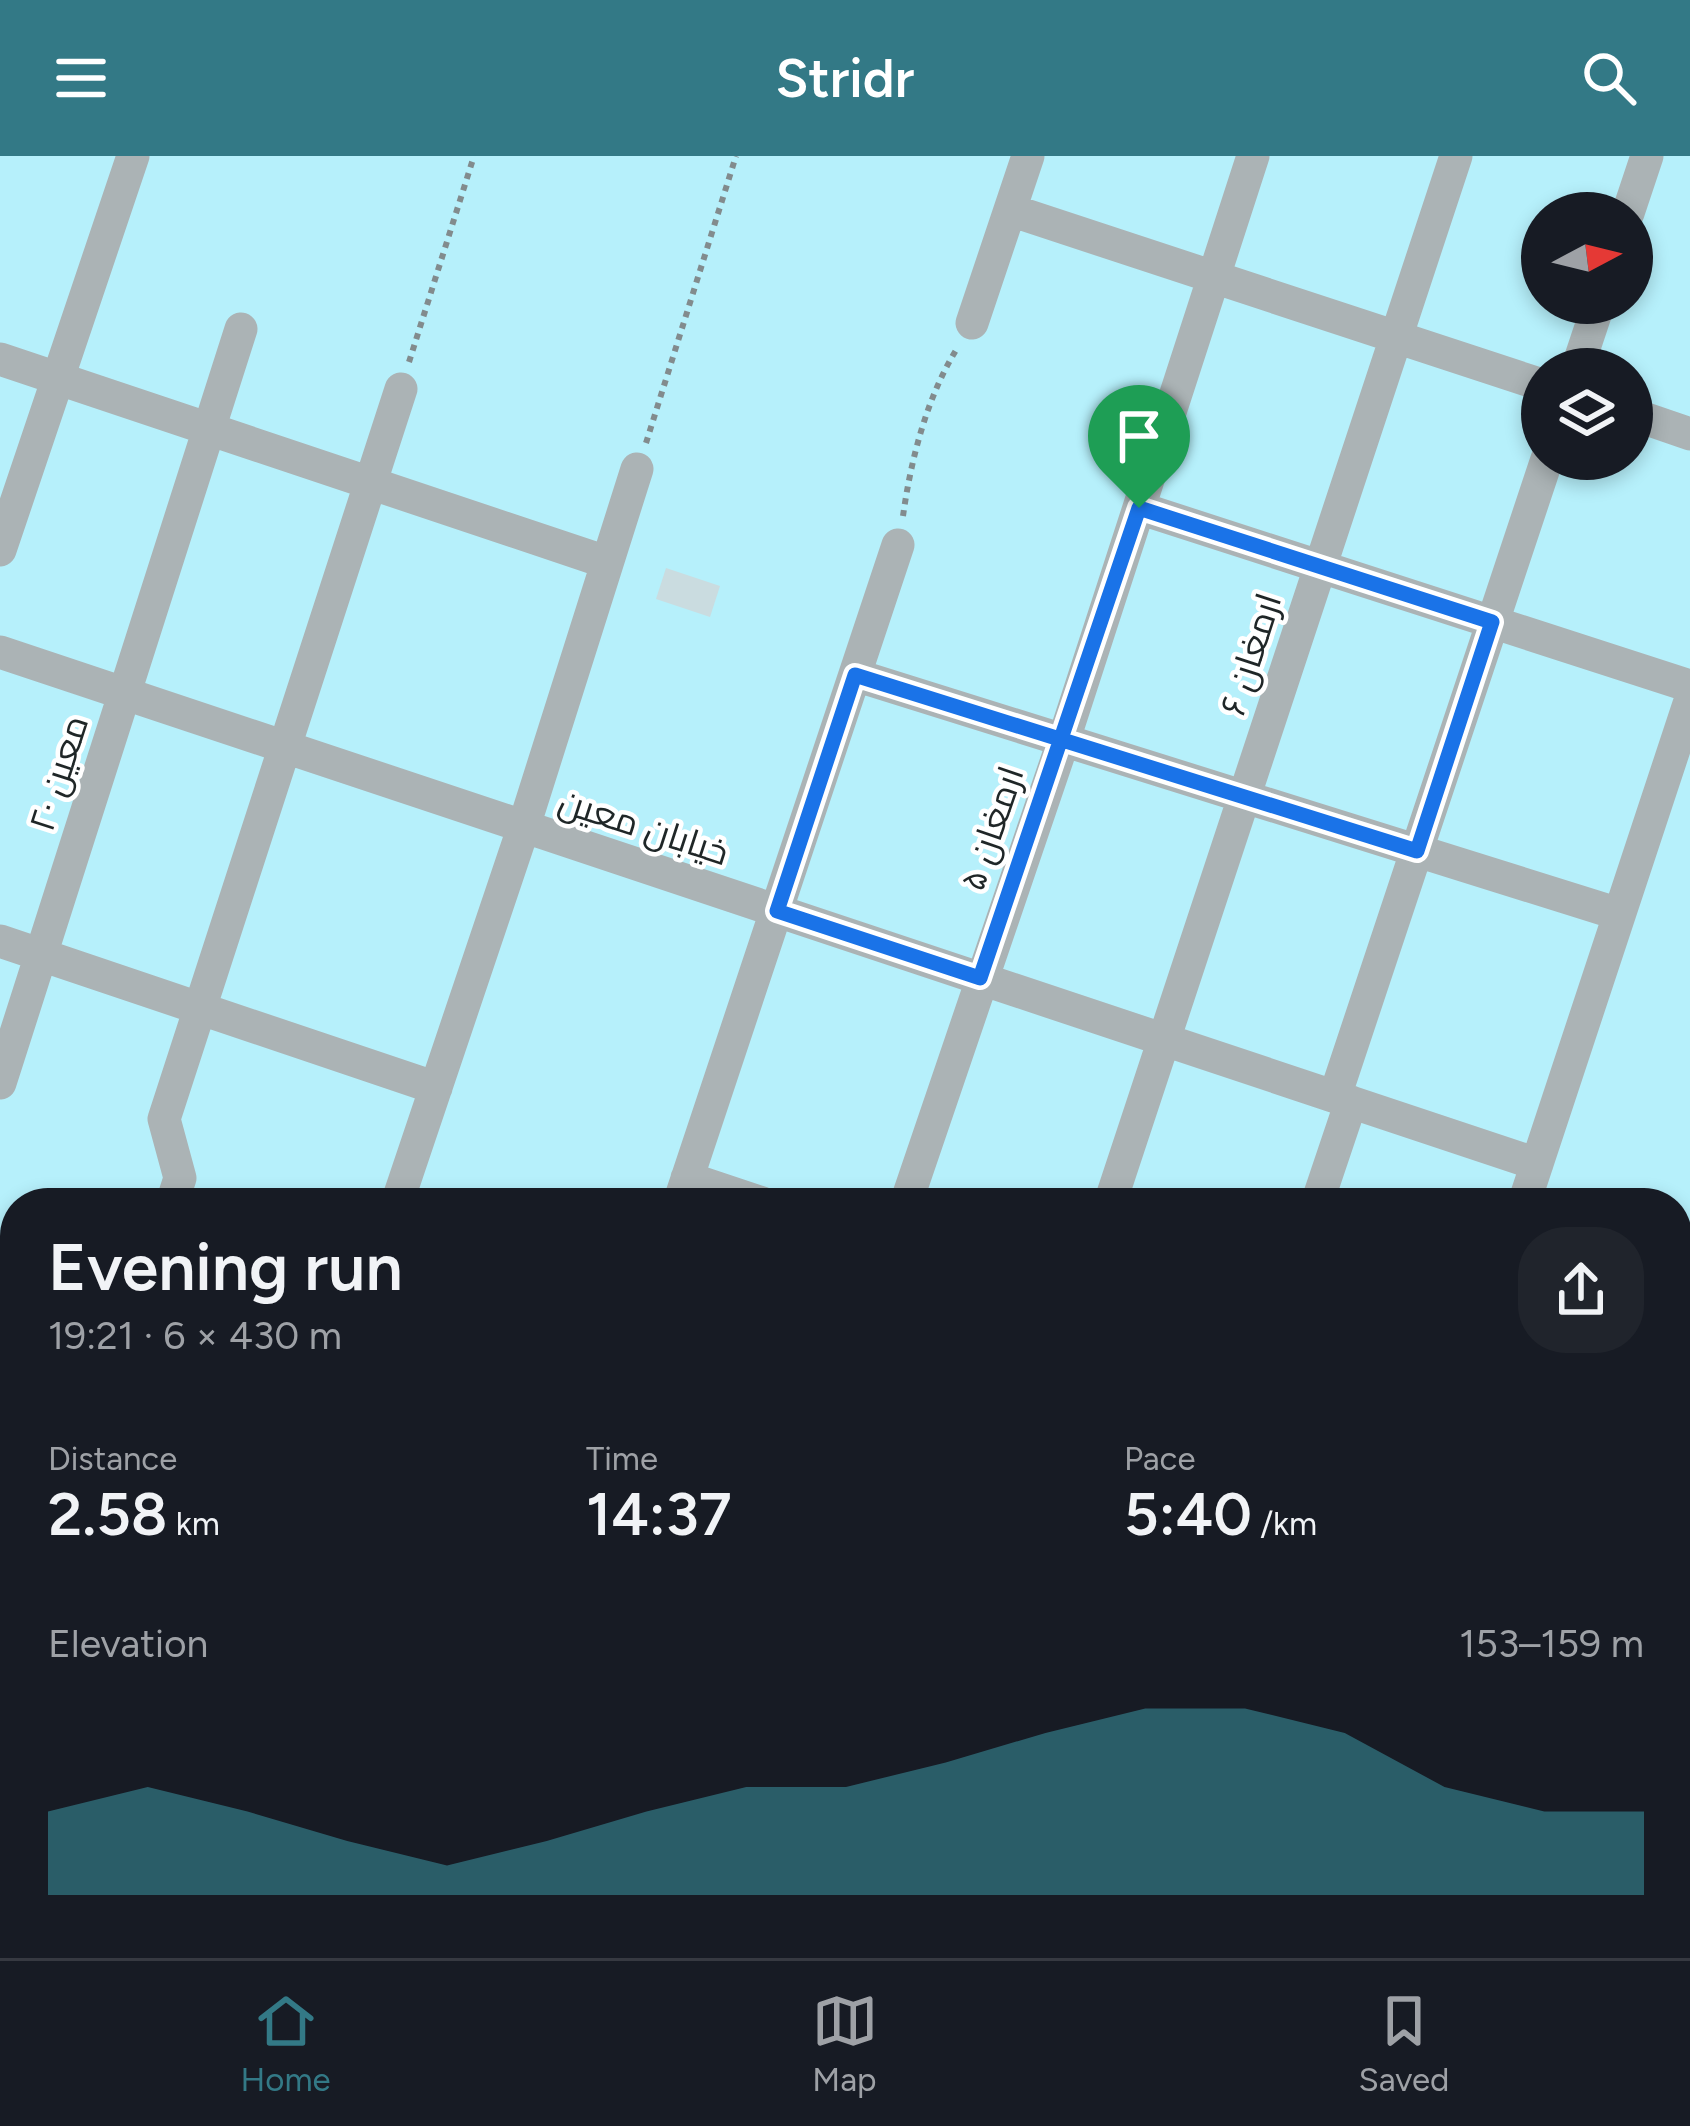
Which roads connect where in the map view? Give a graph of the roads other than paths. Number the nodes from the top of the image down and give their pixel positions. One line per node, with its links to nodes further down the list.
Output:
1 (133, 156): 14 (street)
2 (1028, 156): 7 (street)
3 (1253, 156): 8 (street, ارمغان ۵)
4 (1456, 156): 11 (street, ارمغان ۶)
5 (1647, 156): 6 (street)
6 (1635, 192)
7 (1010, 210): 8 (street); 9 (street)
8 (1214, 277): 11 (street); 22 (street, ارمغان ۵)
9 (972, 323)
10 (241, 329): 17 (street, معین ۲۰)
11 (1396, 337): 13 (street); 26 (street, ارمغان ۶)
12 (0, 359): 14 (street)
13 (1521, 378)
14 (57, 379): 17 (street); 24 (street)
15 (400, 389): 21 (street)
16 (1653, 422): 18 (street)
17 (207, 428): 21 (street); 31 (street, معین ۲۰)
18 (1690, 434)
19 (637, 469): 25 (street)
20 (1540, 480): 27 (street)
21 (370, 483): 25 (street); 34 (street)
22 (1139, 508): 26 (street); 33 (street, ارمغان ۵)
23 (898, 545): 29 (street)
24 (0, 550)
25 (607, 562): 36 (street)
26 (1320, 567): 27 (street); 35 (street, ارمغان ۶)
27 (1492, 622): 30 (street); 37 (street)
28 (0, 652): 31 (street, خیابان معین)
29 (855, 675): 33 (street); 38 (street)
30 (1690, 686)
31 (124, 693): 34 (street, خیابان معین); 41 (street, معین ۲۰)
32 (1690, 701): 39 (street)
33 (1064, 740): 35 (street); 42 (street, ارمغان ۵)
34 (284, 747): 36 (street, خیابان معین); 43 (street)
35 (1245, 796): 37 (street); 44 (street, ارمغان ۶)
36 (524, 826): 38 (street, خیابان معین); 46 (street)
37 (1417, 851): 39 (street); 47 (street)
38 (777, 911): 42 (street, خیابان معین); 51 (street)
39 (1619, 914): 48 (street)
40 (0, 941): 41 (street)
41 (41, 955): 43 (street); 45 (street, معین ۲۰)
42 (980, 978): 44 (street, خیابان معین); 52 (street, ارمغان ۵)
43 (200, 1008): 46 (street); 49 (street)
44 (1164, 1040): 47 (street, خیابان معین); 53 (street, ارمغان ۶)
45 (0, 1083)
46 (436, 1088): 50 (street)
47 (1343, 1099): 48 (street, خیابان معین); 54 (street)
48 (1537, 1164): 55 (street)
49 (177, 1188)
50 (402, 1188)
51 (684, 1188)
52 (911, 1188)
53 (1115, 1188)
54 (1320, 1188)
55 (1529, 1188)

